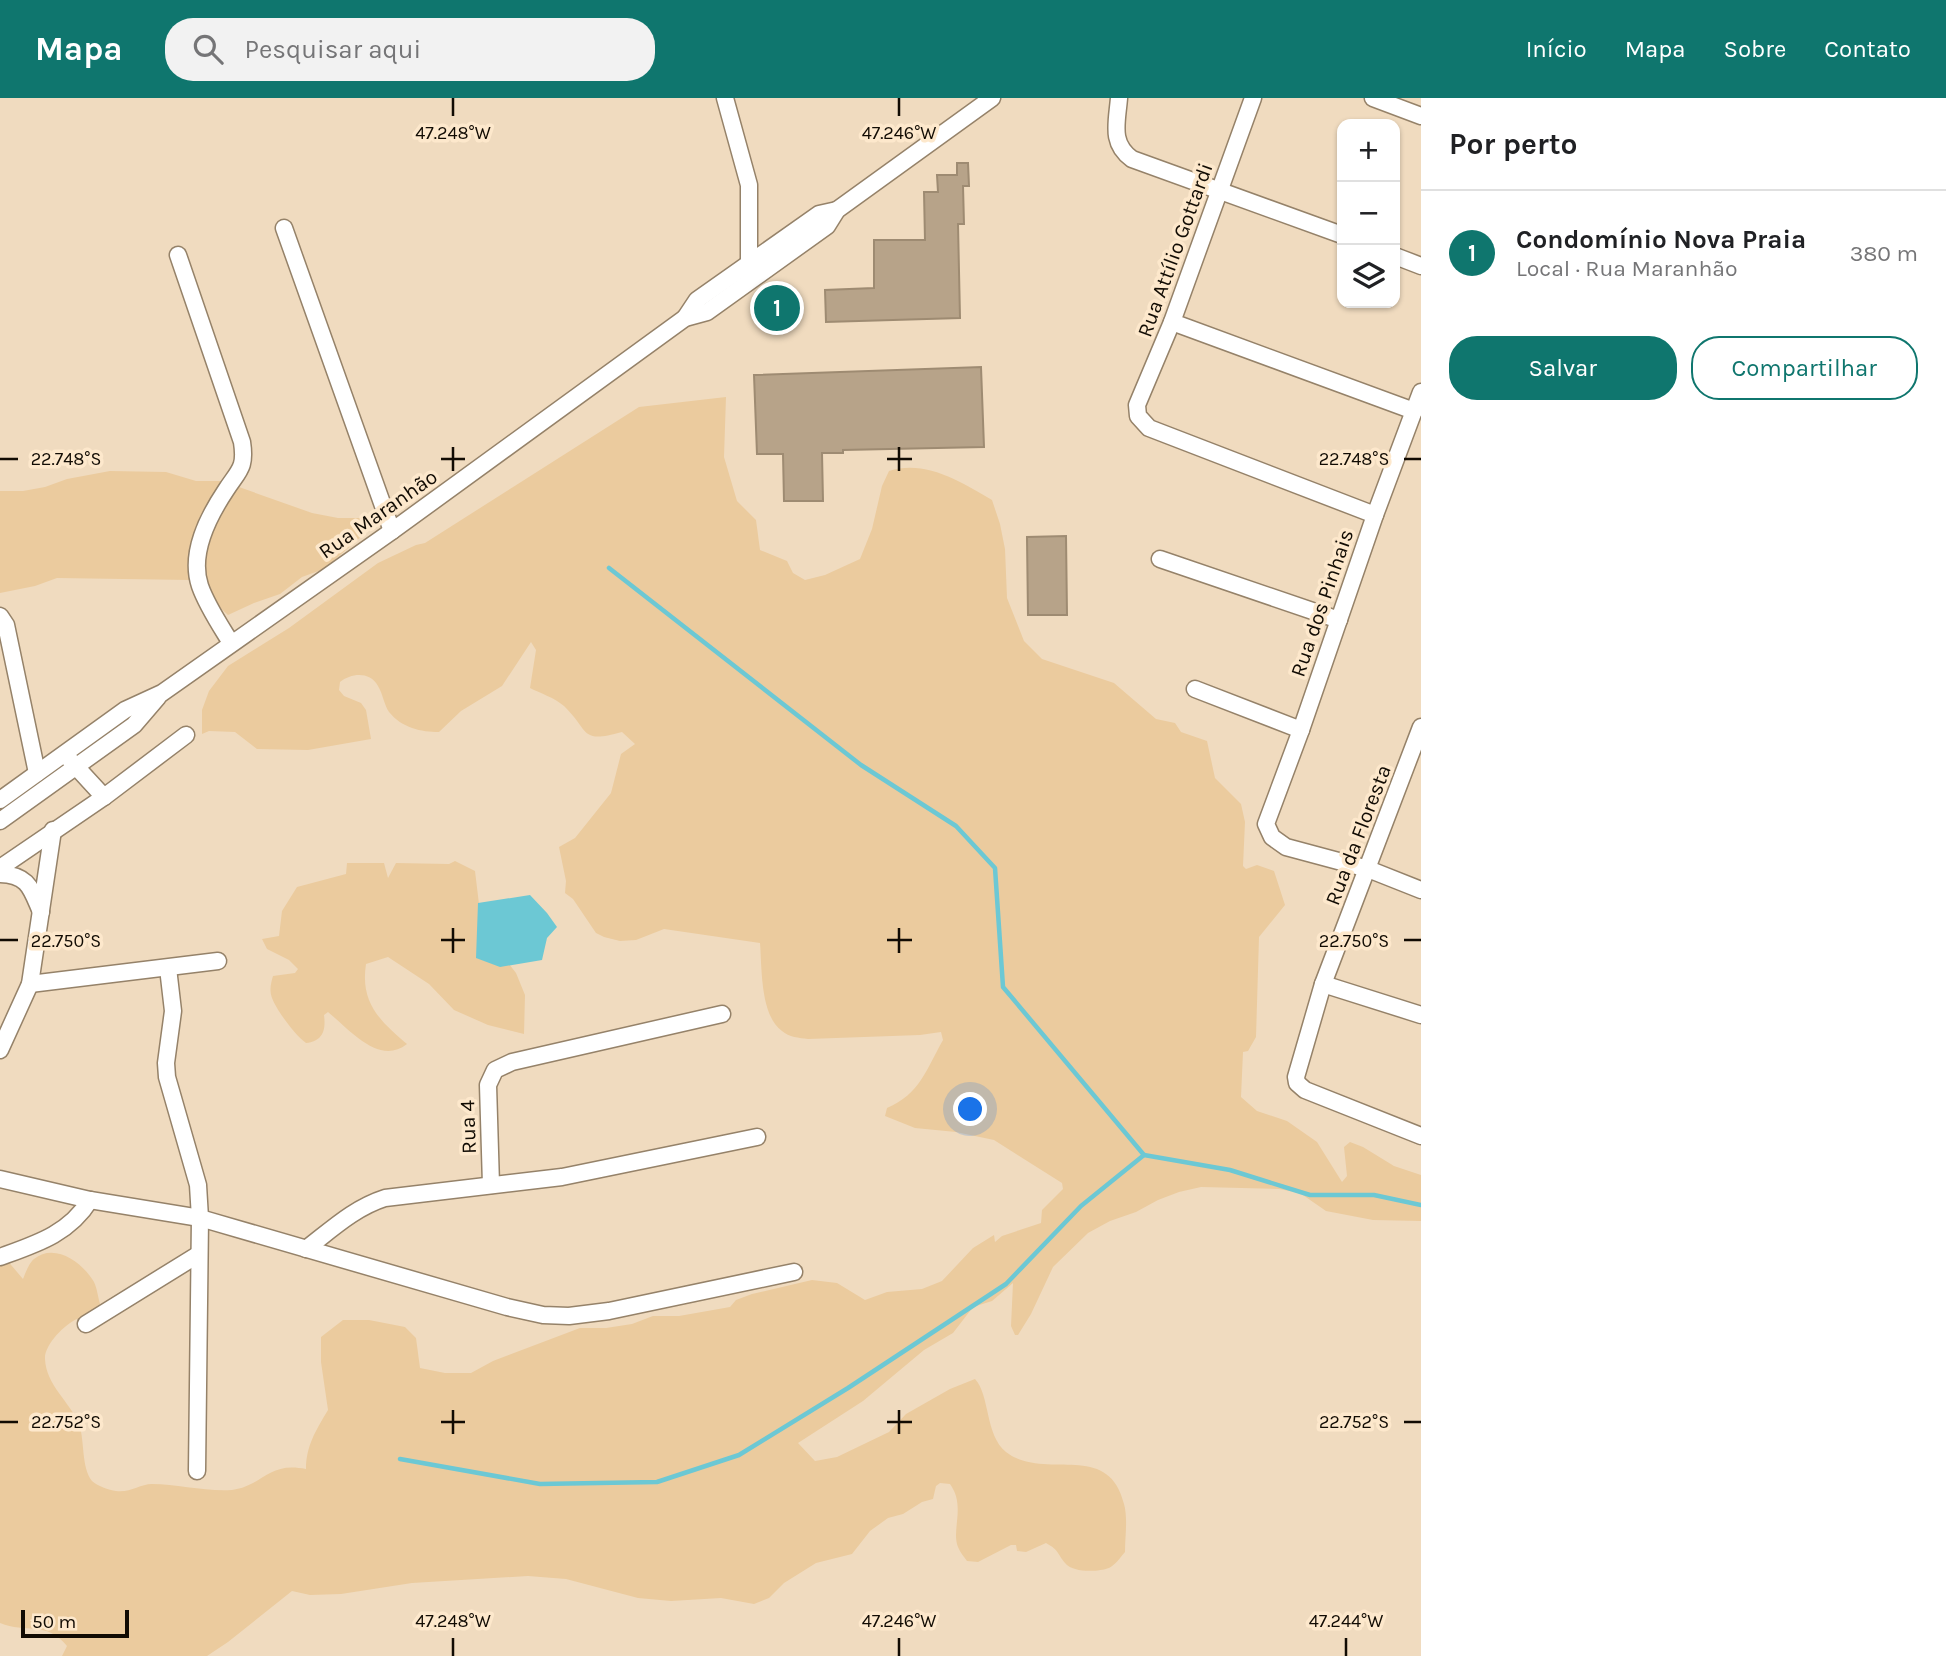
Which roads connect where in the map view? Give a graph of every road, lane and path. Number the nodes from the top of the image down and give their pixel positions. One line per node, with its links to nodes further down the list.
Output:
1 (725, 98): 12 (street)
2 (992, 98): 12 (street, Rua Maranhão)
3 (1119, 98): 7 (street)
4 (1253, 98): 7 (street, Rua Attílio Gottardi)
5 (1373, 98): 6 (street)
6 (1421, 116)
7 (1220, 191): 9 (street); 14 (street, Rua Attílio Gottardi)
8 (284, 228): 18 (street)
9 (1337, 233)
10 (178, 254): 22 (street)
11 (1400, 258): 13 (street)
12 (759, 262): 18 (street, Rua Maranhão)
13 (1421, 266)
14 (1172, 322): 16 (street); 17 (street, Rua Attílio Gottardi)
15 (1421, 392): 16 (street, Rua dos Pinhais)
16 (1414, 422): 17 (street, Rua dos Pinhais)
17 (1375, 515): 21 (street, Rua dos Pinhais)
18 (392, 531): 22 (street, Rua Maranhão)
19 (1160, 559): 21 (street)
20 (0, 616): 30 (street)
21 (1339, 620): 26 (street, Rua dos Pinhais)
22 (231, 643): 24 (street, Rua Maranhão)
23 (1195, 690): 26 (street)
24 (162, 693): 28 (street, Rua Maranhão); 29 (street, Rua Maranhão)
25 (1421, 727): 36 (street, Rua da Floresta)
26 (1301, 730): 36 (street, Rua dos Pinhais)
27 (186, 735): 31 (street)
28 (65, 753): 29 (street); 30 (street, Rua Maranhão)
29 (76, 767): 31 (street); 33 (street, Rua Maranhão)
30 (37, 773): 32 (street, Rua Maranhão)
31 (104, 797): 34 (street)
32 (0, 800)
33 (0, 821)
34 (53, 830): 35 (street); 39 (street)
35 (0, 868)
36 (1368, 870): 38 (street); 43 (street, Rua da Floresta)
37 (0, 874): 39 (street)
38 (1421, 890)
39 (42, 915): 42 (street)
40 (218, 961): 41 (street)
41 (168, 968): 42 (street); 52 (street)
42 (30, 984): 46 (street)
43 (1323, 984): 45 (street); 47 (street, Rua da Floresta)
44 (722, 1014): 50 (street, Rua 4)
45 (1421, 1015)
46 (0, 1050)
47 (1421, 1136)
48 (757, 1137): 50 (street)
49 (0, 1179): 51 (street)
50 (491, 1185): 53 (street)
51 (90, 1200): 52 (street); 55 (street)
52 (200, 1218): 53 (street); 54 (street)
53 (306, 1249): 56 (street)
54 (199, 1254): 57 (street); 58 (street)
55 (0, 1257)
56 (794, 1272)
57 (86, 1324)
58 (197, 1471)

